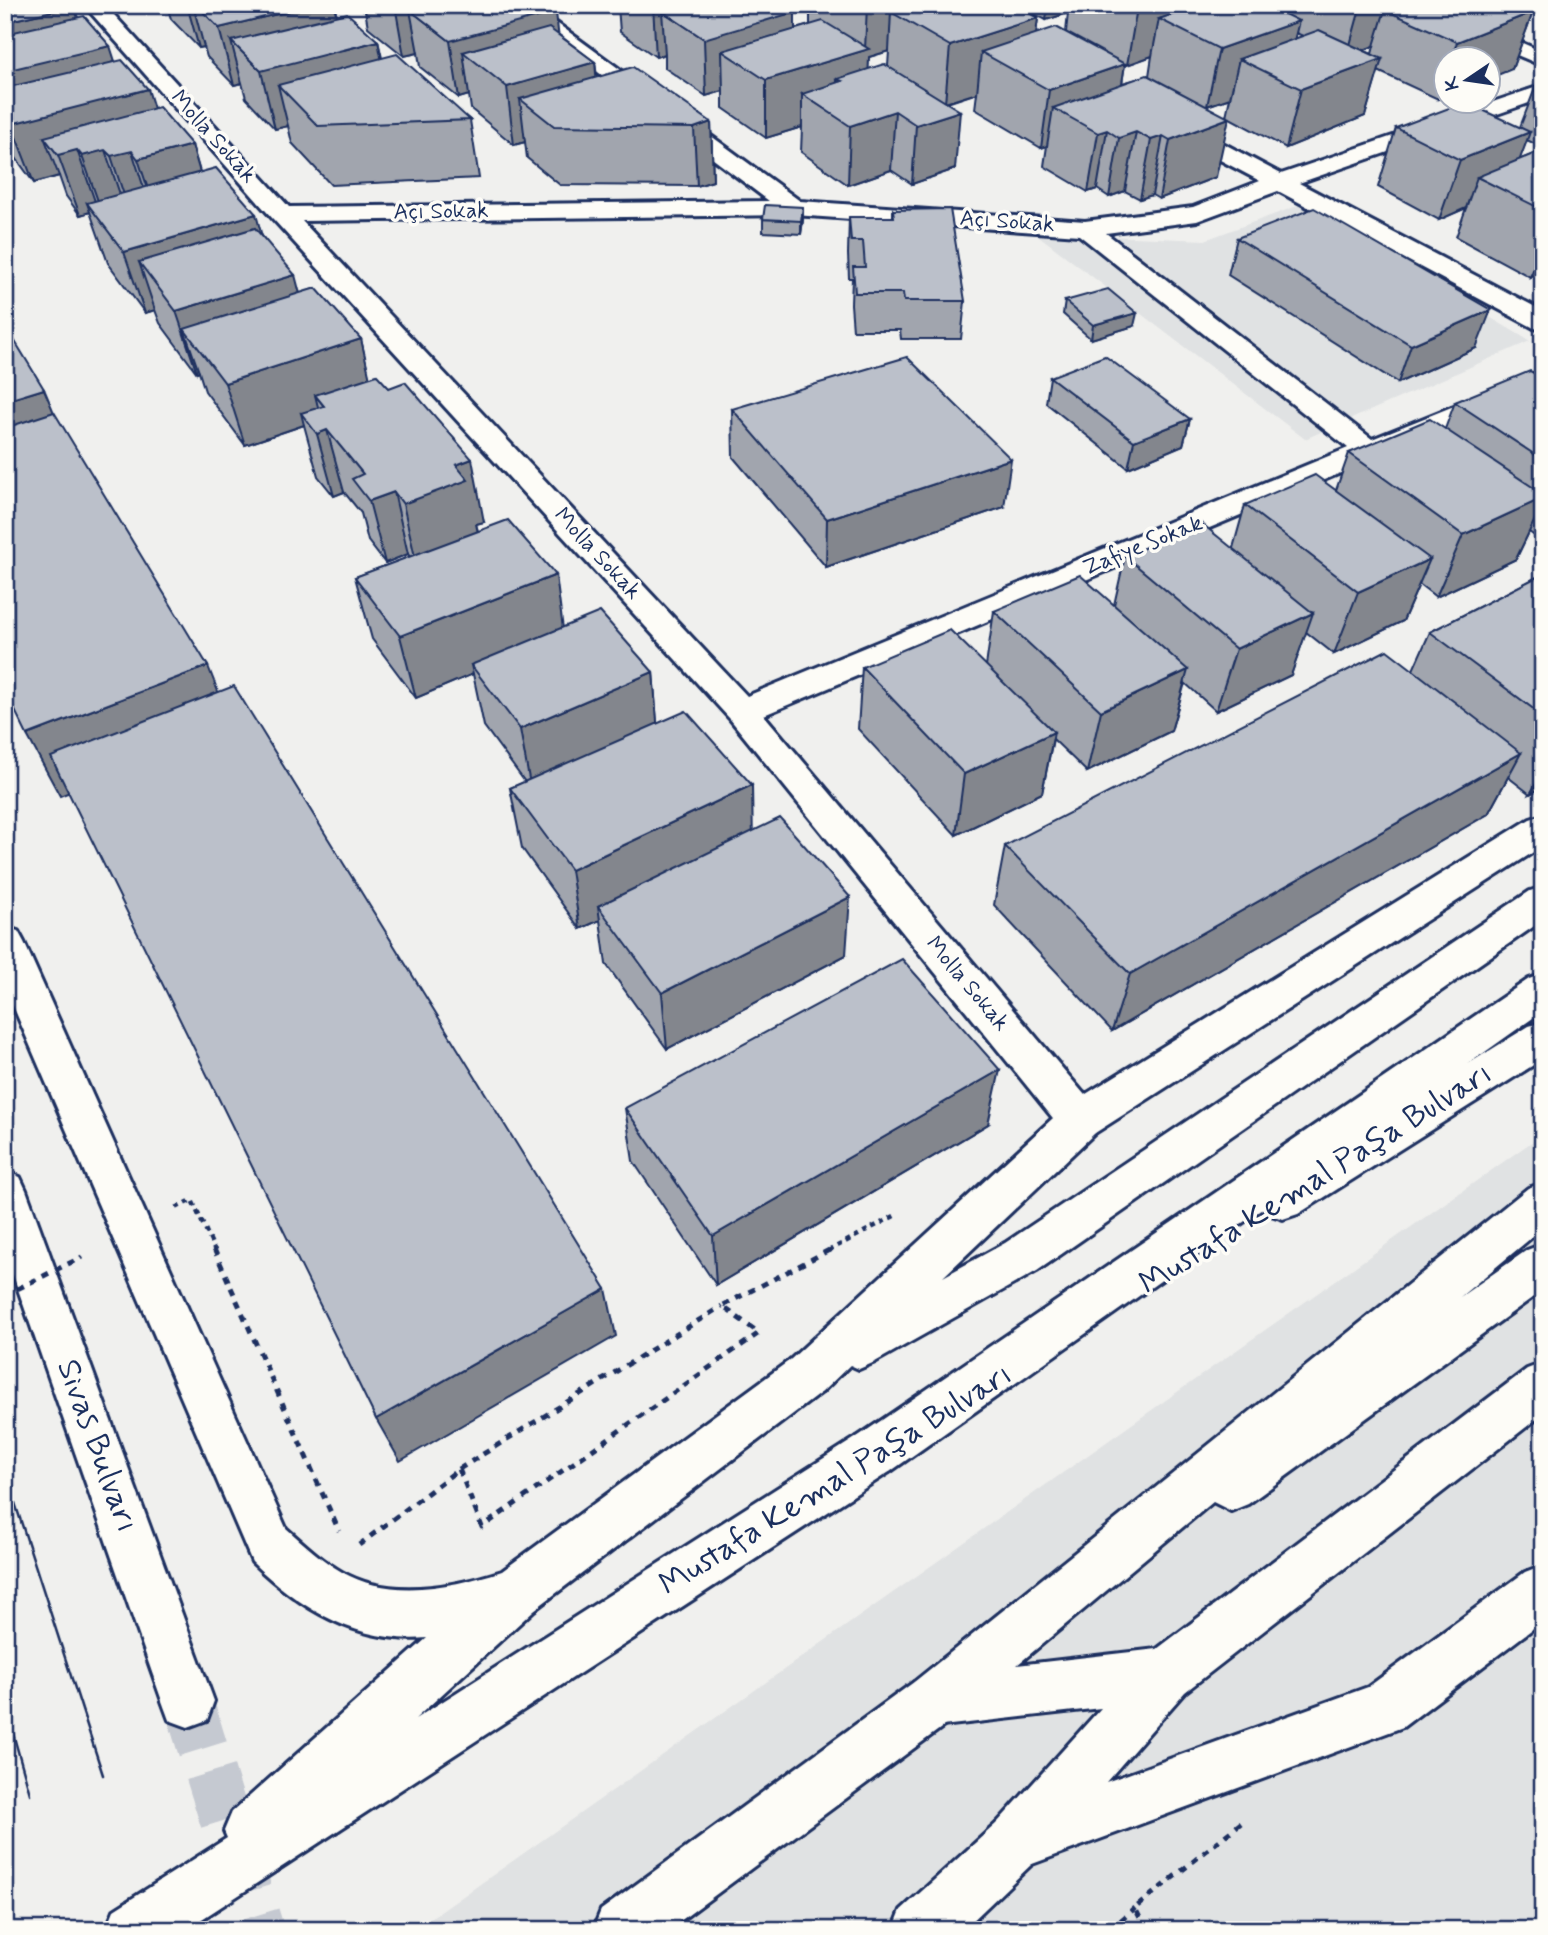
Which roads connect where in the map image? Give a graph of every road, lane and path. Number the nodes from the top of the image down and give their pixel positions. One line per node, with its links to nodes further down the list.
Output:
1 (94, 5): 9 (main road, Molla Sokak)
2 (519, 5): 8 (main road)
3 (1417, 5): 4 (main road)
4 (1543, 60)
5 (1543, 91): 7 (main road, Açı Sokak)
6 (1156, 117): 7 (main road)
7 (1276, 183): 10 (main road, Açı Sokak); 11 (main road)
8 (794, 208): 9 (main road, Açı Sokak); 10 (main road, Açı Sokak)
9 (282, 214): 14 (main road, Molla Sokak)
10 (1085, 228): 13 (main road)
11 (1543, 322)
12 (1543, 379): 13 (main road, Zafiye Sokak)
13 (1371, 452): 14 (main road, Zafiye Sokak)
14 (742, 711): 20 (main road, Molla Sokak)
15 (1543, 828): 20 (main road)
16 (1543, 901): 28 (main road)
17 (5, 942): 24 (main road)
18 (1543, 990): 30 (main road)
19 (1543, 1038): 30 (main road, Mustafa Kemal Paşa Bulvarı)
20 (1080, 1120): 28 (main road)
21 (5, 1190): 38 (main road, Sivas Bulvarı)
22 (1543, 1202): 37 (main road)
23 (907, 1210): 27 (path)
24 (133, 1232): 26 (path, bridge); 32 (path); 35 (main road)
25 (1543, 1265): 37 (main road)
26 (5, 1295)
27 (722, 1306): 31 (path); 31 (path)
28 (806, 1376): 35 (main road)
29 (1543, 1385): 36 (main road)
30 (874, 1454): 41 (main road, Mustafa Kemal Paşa Bulvarı)
31 (459, 1469): 33 (path)
32 (343, 1540)
33 (349, 1553)
34 (1543, 1590): 39 (main road)
35 (516, 1592): 41 (main road)
36 (1167, 1674): 37 (main road); 39 (main road)
37 (933, 1700): 42 (main road)
38 (188, 1701)
39 (1016, 1842): 43 (main road)
40 (1135, 1908): 44 (path)
41 (151, 1917)
42 (621, 1930)
43 (921, 1930)
44 (1110, 1930)

